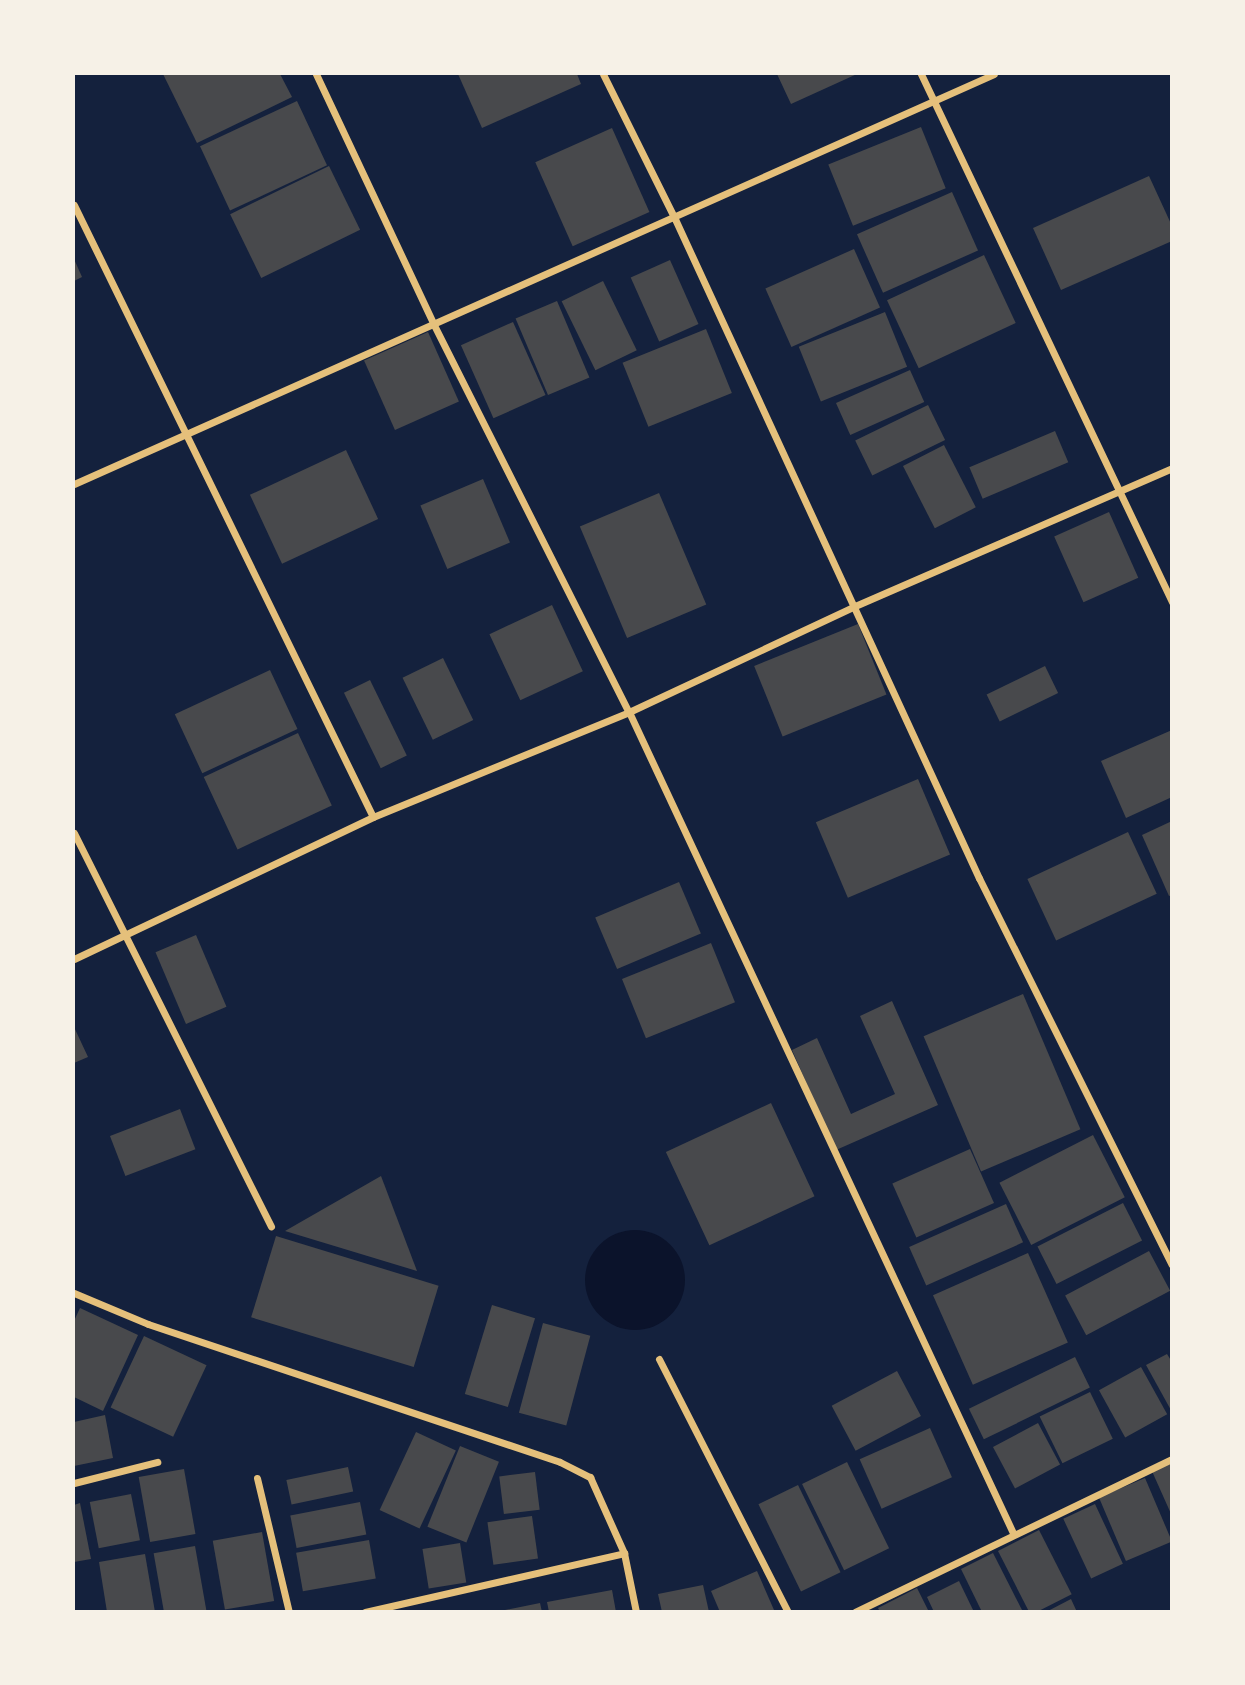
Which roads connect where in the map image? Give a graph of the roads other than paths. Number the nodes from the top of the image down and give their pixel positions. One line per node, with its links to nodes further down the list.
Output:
1 (316, 74): 8 (street)
2 (603, 74): 7 (street)
3 (921, 74): 5 (street)
4 (994, 74): 5 (street)
5 (935, 100): 7 (street); 12 (street)
6 (74, 205): 9 (street)
7 (675, 219): 8 (street); 14 (street)
8 (434, 325): 9 (street); 15 (street)
9 (186, 437): 11 (street); 16 (street)
10 (1171, 468): 12 (street)
11 (74, 484)
12 (1117, 489): 13 (street); 14 (street)
13 (1171, 601)
14 (855, 606): 15 (street); 21 (street)
15 (629, 712): 16 (street); 28 (street)
16 (373, 817): 18 (street)
17 (74, 833): 18 (street)
18 (122, 936): 19 (street); 20 (street)
19 (74, 959)
20 (271, 1226)
21 (1171, 1265)
22 (74, 1293): 29 (street)
23 (659, 1359): 33 (street)
24 (1171, 1459): 28 (street)
25 (157, 1462): 27 (street)
26 (257, 1478): 30 (street)
27 (74, 1483)
28 (1013, 1533): 34 (street)
29 (624, 1553): 31 (street); 32 (street)
30 (289, 1612)
31 (365, 1612)
32 (636, 1612)
33 (788, 1612)
34 (855, 1612)

